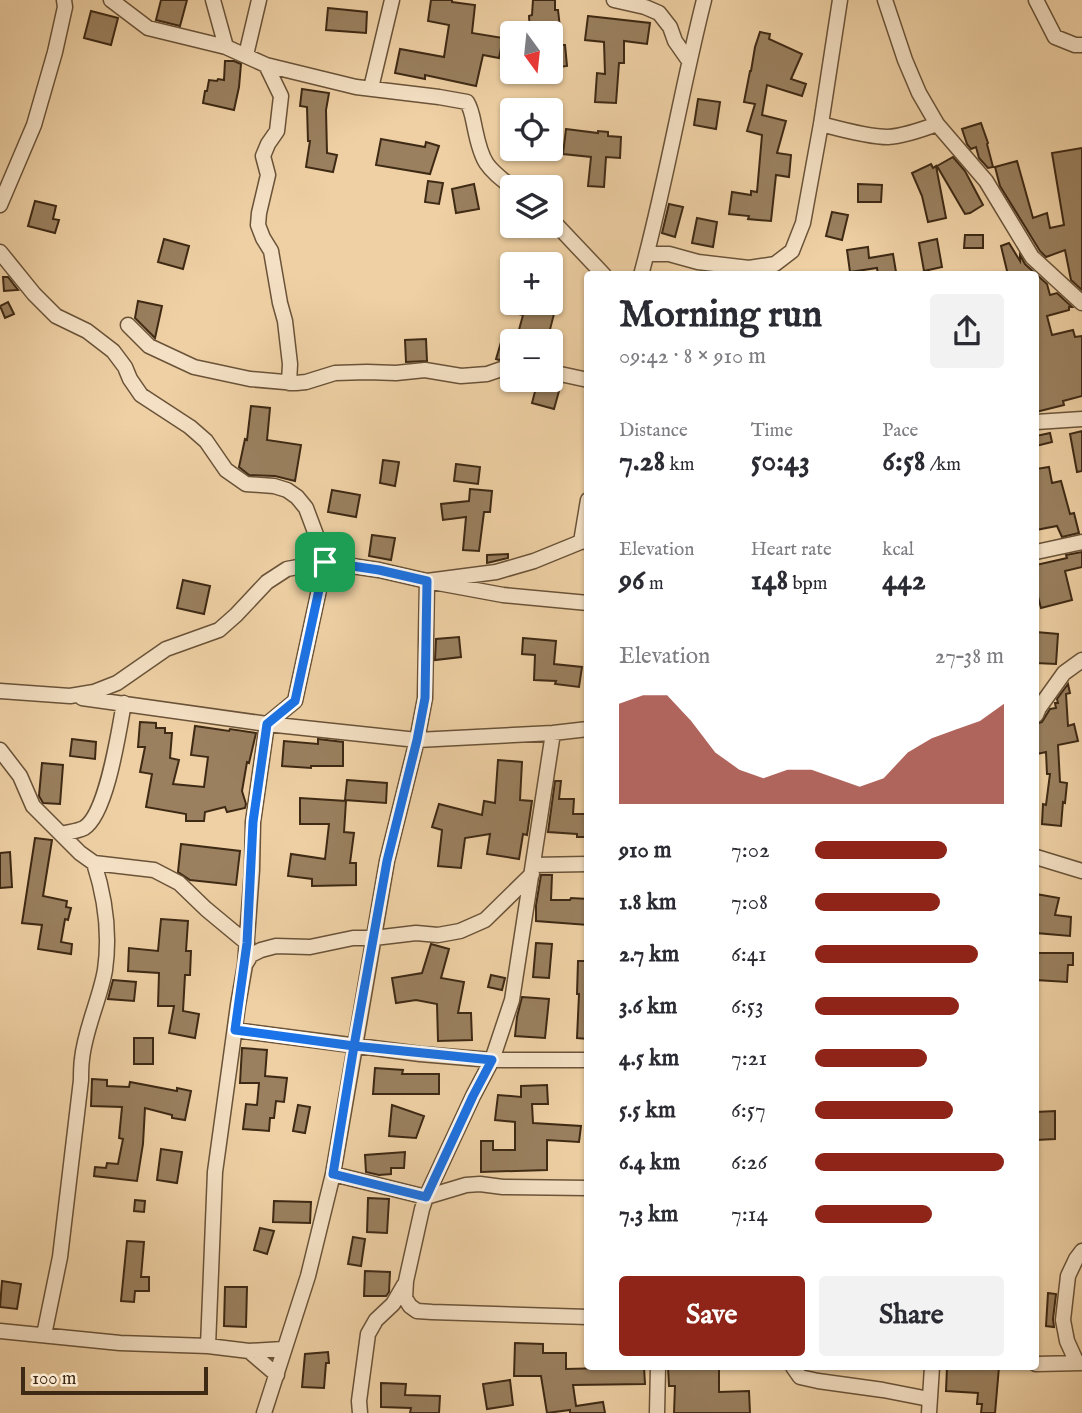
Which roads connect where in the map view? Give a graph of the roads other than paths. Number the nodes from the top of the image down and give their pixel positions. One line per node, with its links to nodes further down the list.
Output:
1 (64, 0): 20 (street)
2 (111, 0): 12 (street)
3 (213, 0): 12 (street)
4 (259, 0): 13 (street)
5 (392, 0): 16 (street)
6 (614, 0): 14 (street)
7 (704, 0): 14 (street)
8 (840, 0): 17 (street)
9 (885, 0): 18 (street)
10 (1037, 0): 11 (street)
11 (1082, 45)
12 (226, 47): 13 (street)
13 (246, 55): 15 (street)
14 (689, 61): 23 (street)
15 (266, 65): 16 (street); 31 (street)
16 (371, 88): 19 (street)
17 (821, 124): 18 (street); 23 (street)
18 (937, 124): 26 (street)
19 (500, 178)
20 (0, 205)
21 (563, 232): 24 (street)
22 (0, 252): 37 (street)
23 (646, 254): 25 (street)
24 (600, 271)
25 (642, 271)
26 (1082, 303)
27 (128, 325): 31 (street)
28 (500, 370): 31 (street)
29 (563, 375): 30 (street)
30 (584, 379)
31 (289, 383)
32 (1082, 419): 33 (street)
33 (1039, 422)
34 (584, 540): 38 (street)
35 (1082, 542): 36 (street)
36 (1039, 551)
37 (325, 562): 38 (street); 42 (street); 43 (street)
38 (427, 581): 39 (street); 50 (street)
39 (584, 603)
40 (1082, 660): 45 (street)
41 (0, 691): 42 (street)
42 (70, 696): 44 (street)
43 (295, 701): 46 (street); 47 (street)
44 (124, 703): 46 (street); 52 (street)
45 (1039, 708)
46 (267, 724): 47 (street); 59 (street)
47 (309, 728): 50 (street)
48 (584, 729): 49 (street)
49 (553, 733): 50 (street); 56 (street)
50 (417, 740): 58 (street)
51 (0, 750): 52 (street)
52 (62, 834): 54 (street)
53 (1039, 858): 57 (street)
54 (94, 863): 59 (street); 72 (street)
55 (584, 864): 56 (street)
56 (533, 869): 58 (street); 63 (street)
57 (1082, 871)
58 (374, 938): 60 (street); 62 (street)
59 (247, 943): 60 (street)
60 (245, 965): 61 (street)
61 (235, 1030): 62 (street); 73 (street)
62 (354, 1046): 63 (street); 65 (street)
63 (492, 1060): 64 (street); 67 (street)
64 (584, 1060)
65 (333, 1174): 67 (street); 74 (street)
66 (584, 1188): 67 (street)
67 (426, 1197): 69 (street)
68 (1082, 1251): 76 (street)
69 (406, 1281): 70 (street); 84 (street)
70 (584, 1317)
71 (0, 1331): 72 (street)
72 (44, 1335): 73 (street)
73 (208, 1346): 75 (street)
74 (284, 1349): 75 (street); 81 (street)
75 (249, 1351): 81 (street)
76 (1080, 1363): 77 (street)
77 (1039, 1364)
78 (658, 1370): 85 (street)
79 (795, 1370): 82 (street)
80 (932, 1370): 82 (street)
81 (277, 1375): 83 (street)
82 (929, 1406)
83 (264, 1413)
84 (360, 1413)
85 (657, 1413)

